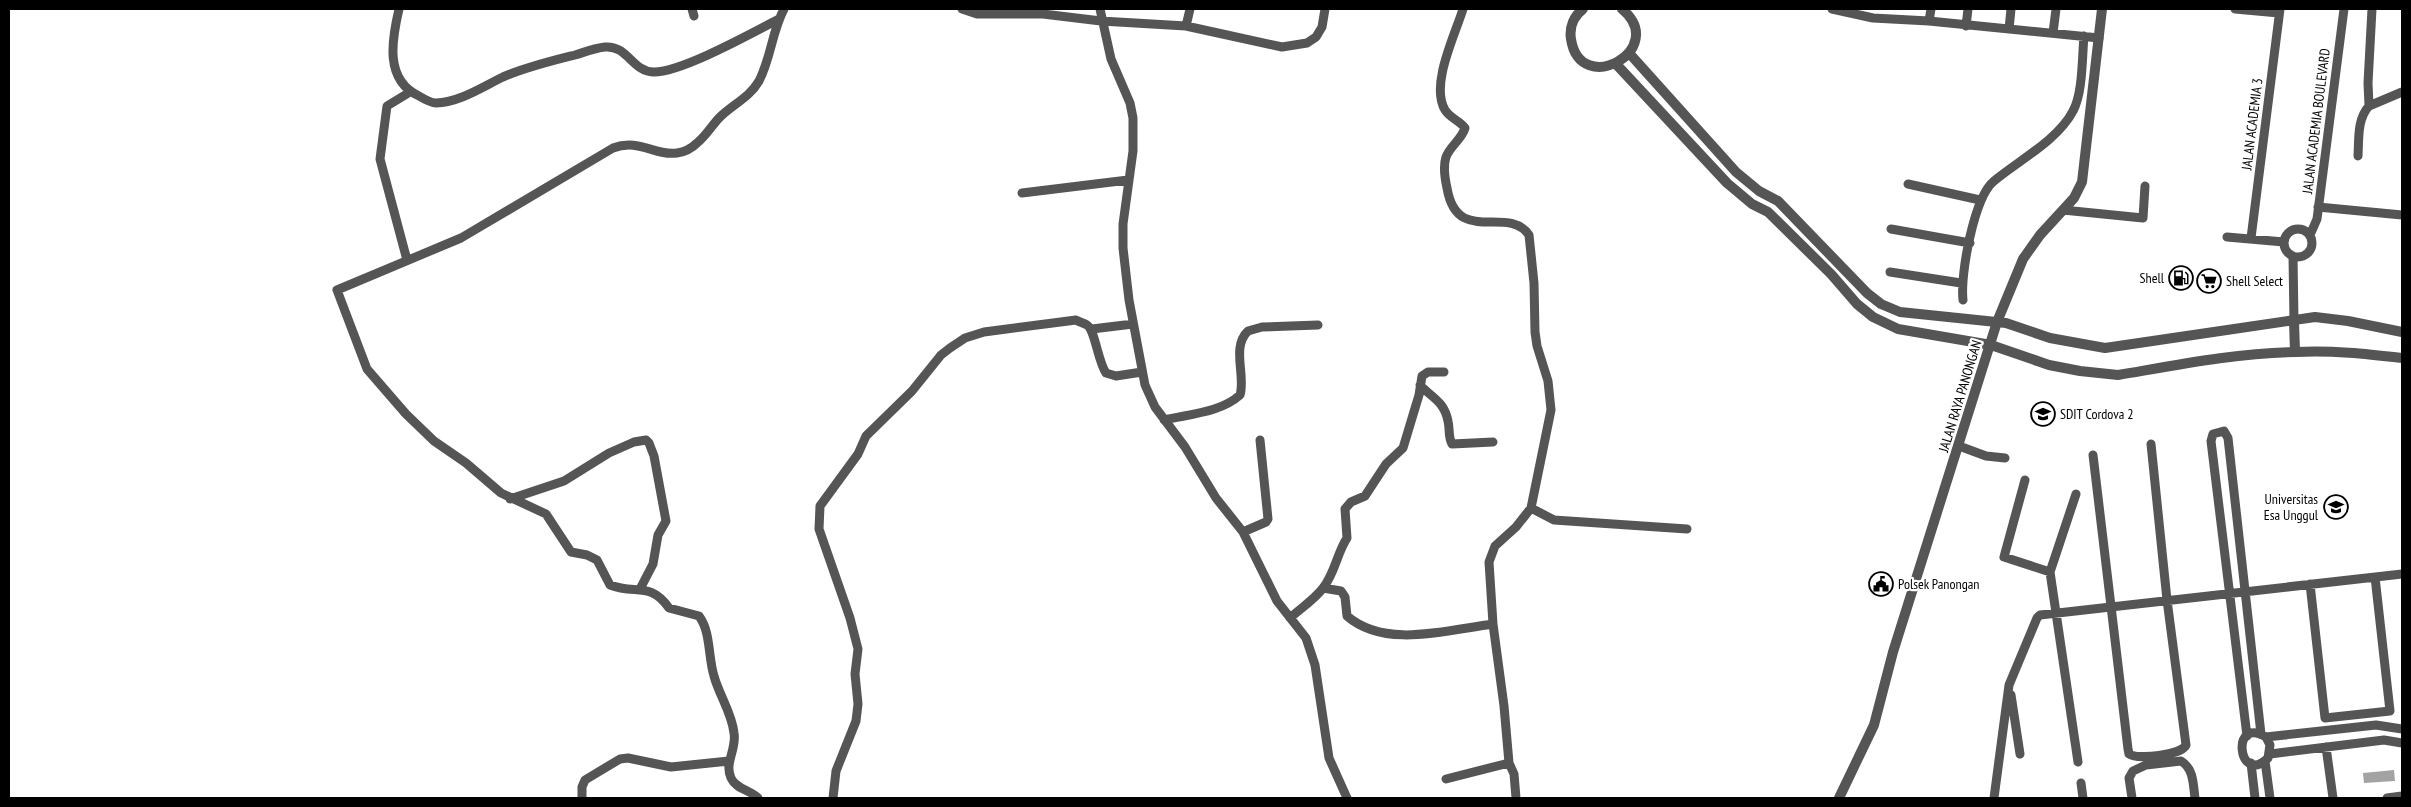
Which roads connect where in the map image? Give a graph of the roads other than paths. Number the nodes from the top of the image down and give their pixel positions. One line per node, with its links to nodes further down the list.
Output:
1 (399, 9): 34 (street)
2 (784, 9): 23 (street)
3 (962, 9): 24 (street)
4 (1100, 9): 24 (street)
5 (1190, 9): 26 (street)
6 (1325, 9): 26 (street)
7 (1463, 9): 81 (street)
8 (1583, 9): 33 (street)
9 (1622, 9): 32 (street)
10 (1832, 9): 21 (street)
11 (1892, 9): 22 (street)
12 (1931, 9): 25 (street)
13 (1968, 9): 27 (street)
14 (2011, 9): 28 (street)
15 (2056, 9): 29 (street)
16 (2102, 9): 31 (street, JALAN RAYA PANONGAN)
17 (2235, 9): 20 (street)
18 (2344, 9): 45 (street, JALAN ACADEMIA BOULEVARD)
19 (2372, 9): 36 (street)
20 (2280, 11): 51 (street, JALAN ACADEMIA 3)
21 (1853, 12): 22 (street)
22 (1891, 19): 25 (street)
23 (779, 20): 34 (street); 55 (street)
24 (1101, 21): 26 (street); 39 (street)
25 (1929, 21): 27 (street)
26 (1186, 26)
27 (1966, 26): 28 (street)
28 (2009, 29): 29 (street)
29 (2053, 33): 30 (street)
30 (2084, 36): 31 (street); 44 (street)
31 (2099, 38): 46 (street, JALAN RAYA PANONGAN)
32 (1629, 53): 33 (street); 38 (street)
33 (1616, 64): 40 (street)
34 (410, 92): 55 (street)
35 (2402, 92): 36 (street)
36 (2369, 106): 37 (street)
37 (2358, 156)
38 (1736, 172): 40 (street); 60 (street)
39 (1128, 180): 43 (street); 61 (street)
40 (1727, 183): 65 (street)
41 (1908, 184): 44 (street)
42 (2145, 186): 46 (street)
43 (1022, 192)
44 (1980, 200): 53 (street)
45 (2318, 207): 47 (street); 49 (street, JALAN ACADEMIA BOULEVARD)
46 (2064, 210): 60 (street, JALAN RAYA PANONGAN)
47 (2402, 215)
48 (1891, 229): 53 (street)
49 (2310, 235): 52 (street); 54 (street, JALAN ACADEMIA BOULEVARD)
50 (2227, 237): 51 (street)
51 (2251, 238): 52 (street)
52 (2284, 242): 54 (street)
53 (1970, 243): 57 (street)
54 (2293, 256): 59 (street)
55 (408, 260): 80 (street)
56 (1890, 272): 57 (street)
57 (1961, 283): 58 (street)
58 (1963, 300)
59 (2294, 320): 60 (street); 64 (street); 66 (street)
60 (1997, 322): 65 (street, JALAN RAYA PANONGAN)
61 (1133, 324): 63 (street); 68 (street)
62 (1318, 325): 71 (street)
63 (1092, 329): 68 (street); 113 (street)
64 (2402, 332)
65 (1991, 345): 66 (street); 75 (street, JALAN RAYA PANONGAN)
66 (2295, 352): 67 (street)
67 (2402, 358)
68 (1142, 372): 71 (street)
69 (1444, 372): 70 (street)
70 (1420, 385): 73 (street); 88 (street)
71 (1164, 420): 83 (street)
72 (1260, 440): 83 (street)
73 (1493, 442)
74 (2150, 444): 92 (street)
75 (1959, 446): 77 (street); 116 (street, JALAN RAYA PANONGAN)
76 (2093, 455): 93 (street)
77 (2005, 458)
78 (2025, 480): 84 (street)
79 (2076, 494): 84 (street)
80 (510, 499): 89 (street); 89 (street)
81 (1531, 508): 82 (street); 96 (street)
82 (1687, 529)
83 (1243, 532): 95 (street)
84 (2050, 572): 94 (street)
85 (2402, 574): 86 (street)
86 (2375, 577): 87 (street); 87 (street)
87 (2310, 584): 90 (street)
88 (1323, 588): 95 (street); 96 (street)
89 (640, 589): 105 (street)
90 (2245, 591): 91 (street); 91 (street); 100 (street)
91 (2229, 593): 92 (street); 99 (street)
92 (2167, 600): 93 (street); 93 (street)
93 (2111, 607): 94 (street)
94 (2055, 613): 97 (street); 106 (street)
95 (1290, 618): 114 (street)
96 (1493, 624): 107 (street)
97 (2009, 685): 103 (street); 117 (street)
98 (2402, 730): 100 (street)
99 (2247, 736): 100 (street); 108 (street)
100 (2263, 736): 104 (street)
101 (2402, 743): 102 (street)
102 (2326, 747): 104 (street); 123 (street)
103 (2020, 754)
104 (2267, 757): 108 (street); 122 (street)
105 (729, 762): 111 (street); 112 (street)
106 (2078, 762)
107 (1509, 763): 109 (street); 115 (street)
108 (2251, 763): 121 (street)
109 (1446, 779)
110 (2081, 783): 118 (street)
111 (582, 798)
112 (758, 798)
113 (833, 798)
114 (1347, 798)
115 (1516, 798)
116 (1839, 798)
117 (1994, 798)
118 (2083, 798)
119 (2132, 798): 120 (street)
120 (2195, 798)
121 (2255, 798)
122 (2270, 798)
123 (2333, 798)

